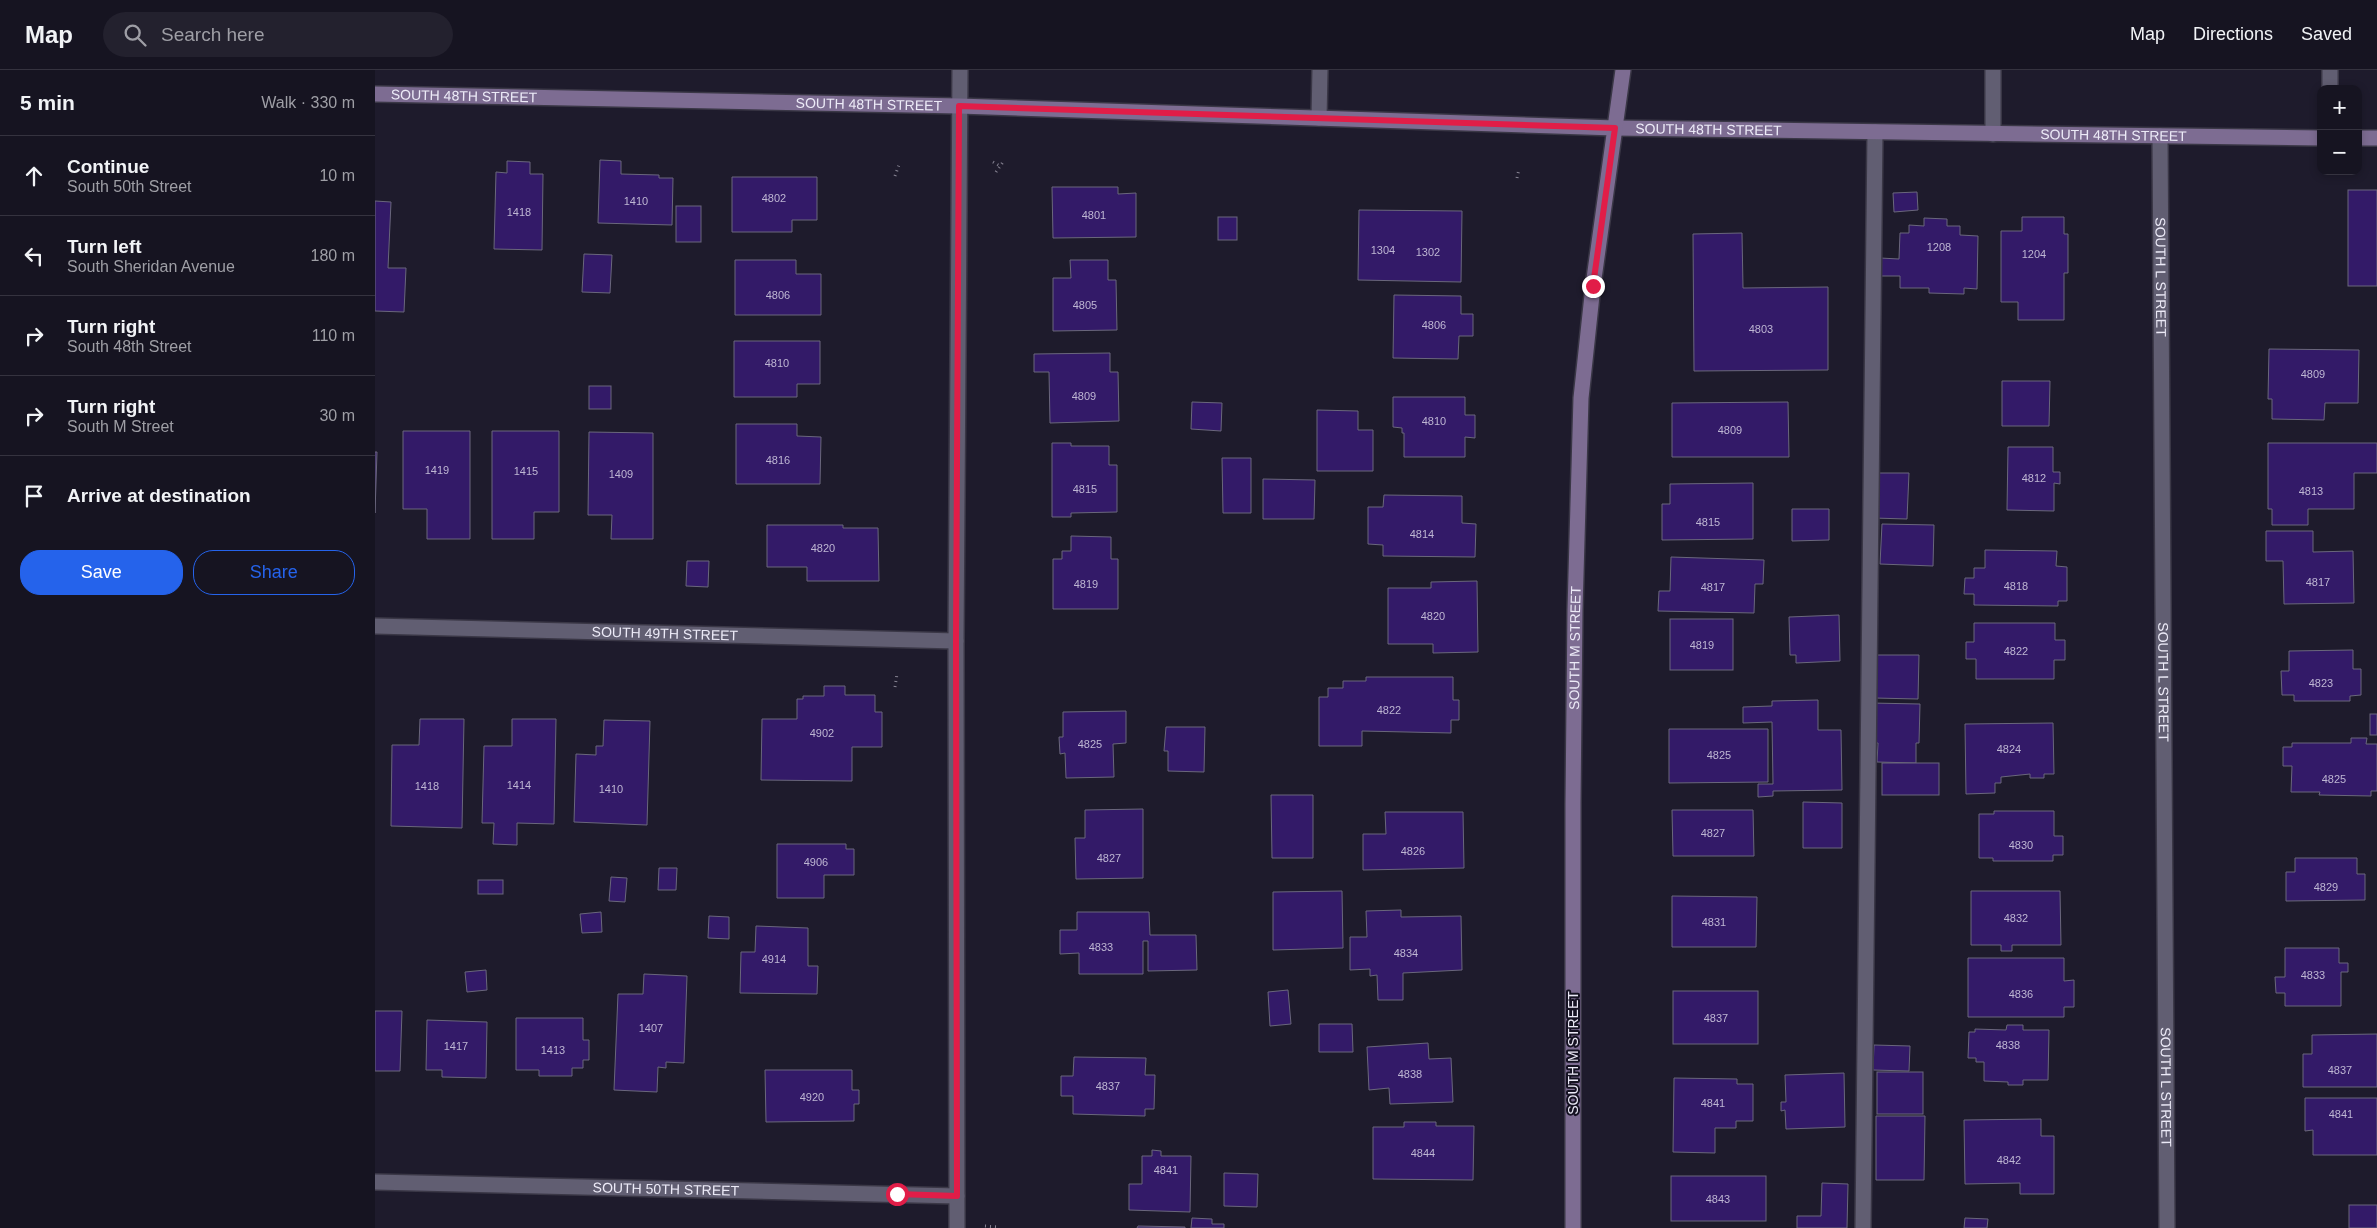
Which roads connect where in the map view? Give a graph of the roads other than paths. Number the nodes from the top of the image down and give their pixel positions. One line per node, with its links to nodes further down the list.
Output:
1 (960, 70): 8 (street)
2 (1319, 70): 9 (street)
3 (1623, 70): 10 (main road, SOUTH M STREET)
4 (1993, 70): 12 (street)
5 (2330, 70): 6 (street)
6 (2330, 85)
7 (375, 94): 8 (main road, SOUTH 48TH STREET)
8 (959, 106): 9 (main road, SOUTH 48TH STREET); 18 (street)
9 (1319, 118): 10 (main road, SOUTH 48TH STREET)
10 (1615, 128): 11 (main road, SOUTH 48TH STREET); 22 (main road, SOUTH M STREET)
11 (1875, 132): 12 (main road, SOUTH 48TH STREET); 23 (street)
12 (1993, 134): 13 (main road, SOUTH 48TH STREET)
13 (2160, 136): 14 (main road, SOUTH 48TH STREET); 24 (street, SOUTH L STREET)
14 (2317, 138)
15 (2362, 138): 16 (main road)
16 (2377, 138)
17 (375, 626): 18 (street, SOUTH 49TH STREET)
18 (956, 641): 20 (street)
19 (375, 1182): 20 (street, SOUTH 50TH STREET)
20 (957, 1196): 21 (street)
21 (957, 1228)
22 (1573, 1228)
23 (1863, 1228)
24 (2167, 1228)

